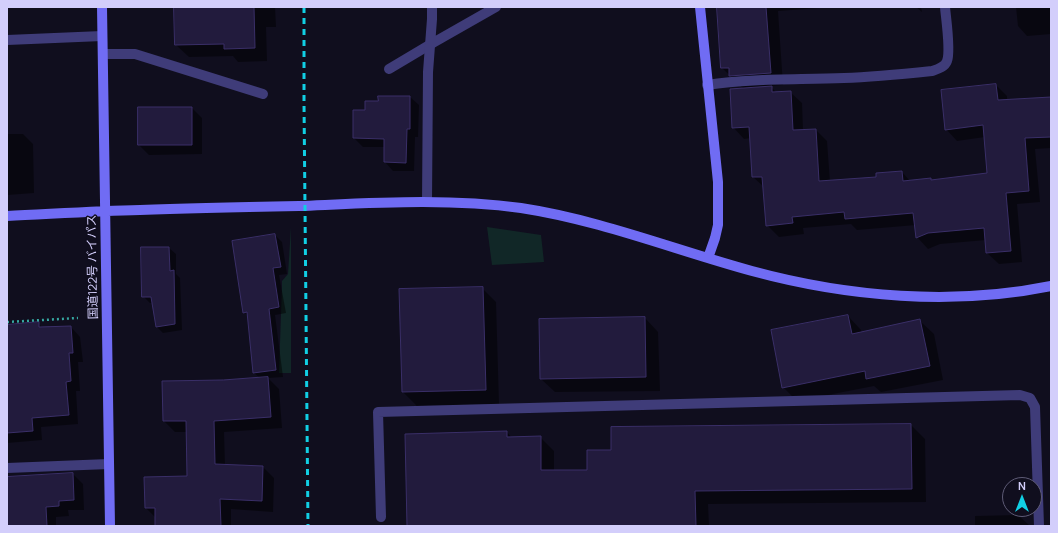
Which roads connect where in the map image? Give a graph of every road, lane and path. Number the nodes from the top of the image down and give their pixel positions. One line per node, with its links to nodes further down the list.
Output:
1 (102, 7): 6 (street, 国道122号 バイパス)
2 (432, 7): 8 (street)
3 (496, 7): 8 (street)
4 (700, 7): 11 (street)
5 (945, 7): 11 (street)
6 (102, 36): 7 (street); 9 (street, 国道122号 バイパス)
7 (7, 40)
8 (431, 44): 10 (street); 13 (street)
9 (103, 54): 12 (street); 14 (street, 国道122号 バイパス)
10 (389, 69)
11 (707, 85): 16 (street)
12 (263, 94)
13 (428, 202): 14 (street); 16 (street)
14 (105, 211): 15 (street); 20 (street, 国道122号 バイパス)
15 (7, 216)
16 (708, 258): 17 (street)
17 (1051, 286)
18 (78, 318): 19 (path)
19 (7, 322)
20 (108, 464): 21 (street); 23 (street, 国道122号 バイパス)
21 (7, 468)
22 (381, 517): 24 (street)
23 (110, 526)
24 (1039, 526)

